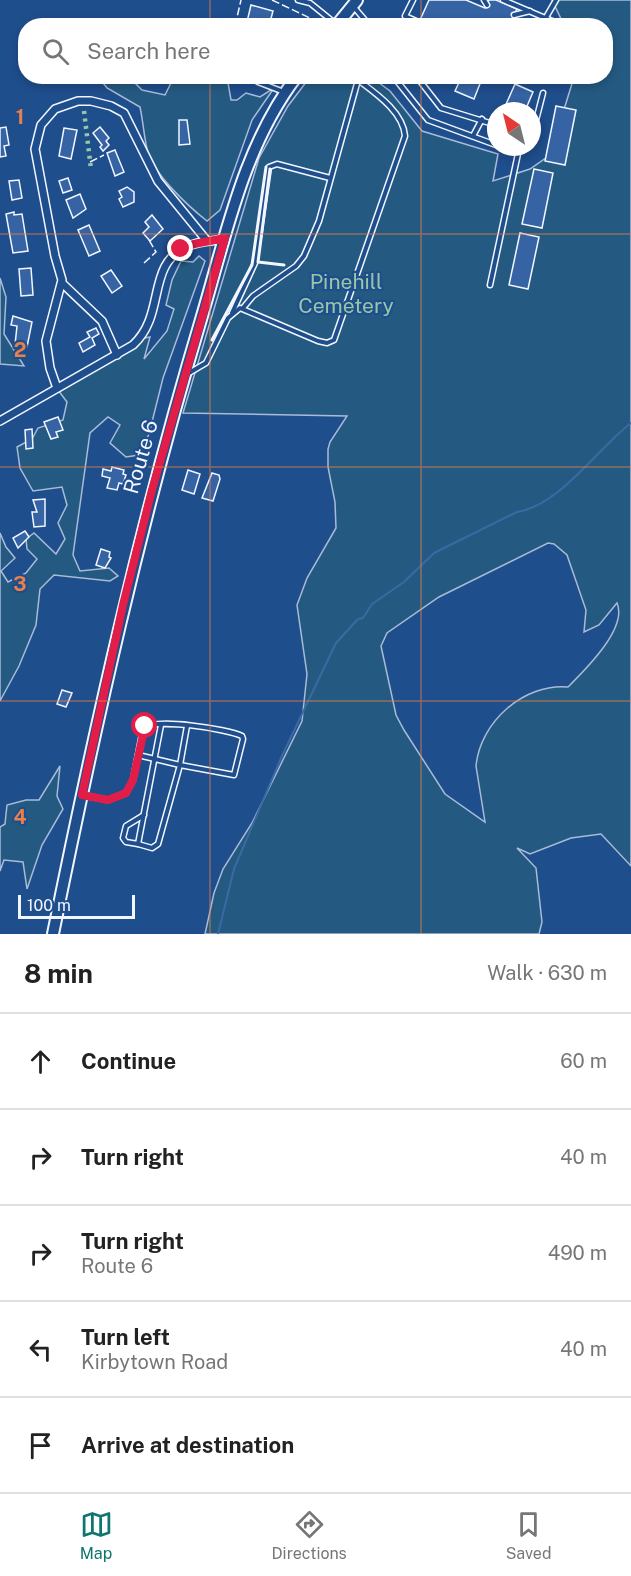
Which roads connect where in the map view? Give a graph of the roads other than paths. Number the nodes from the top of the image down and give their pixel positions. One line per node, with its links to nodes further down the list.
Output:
1 (298, 0): 7 (lane)
2 (316, 0): 7 (lane)
3 (413, 0): 14 (lane)
4 (503, 0): 8 (lane)
5 (556, 0): 10 (lane)
6 (355, 3): 12 (main road); 13 (lane)
7 (312, 4): 11 (lane)
8 (530, 10): 9 (lane); 10 (lane)
9 (514, 15)
10 (545, 17)
11 (329, 18)
12 (343, 18)
13 (365, 18)
14 (409, 18)
15 (263, 84): 21 (lane)
16 (291, 84): 21 (main road, Route 6)
17 (357, 84): 29 (lane)
18 (363, 84): 34 (lane)
19 (399, 84): 26 (lane)
20 (423, 84): 24 (lane)
21 (285, 92): 30 (main road, Route 6)
22 (543, 93): 23 (lane)
23 (541, 102)
24 (482, 119): 25 (lane); 26 (lane)
25 (487, 121)
26 (473, 136): 27 (lane)
27 (487, 141)
28 (518, 156): 33 (lane)
29 (330, 178): 34 (lane); 35 (lane)
30 (225, 238): 31 (street); 37 (main road, Route 6)
31 (207, 241): 32 (street); 36 (street)
32 (62, 283): 36 (street); 38 (street)
33 (490, 285)
34 (243, 308): 35 (lane)
35 (232, 314): 37 (lane)
36 (117, 355): 38 (street)
37 (184, 376): 45 (main road, Route 6)
38 (57, 388): 39 (street)
39 (0, 421)
40 (161, 725): 41 (lane); 42 (lane); 43 (lane)
41 (187, 726): 44 (lane); 44 (lane)
42 (138, 755): 43 (lane); 45 (lane)
43 (154, 759): 44 (lane); 46 (lane)
44 (180, 765): 47 (lane)
45 (82, 795): 48 (main road, Route 6)
46 (144, 815): 47 (lane); 47 (lane)
47 (138, 844)
48 (52, 934)

